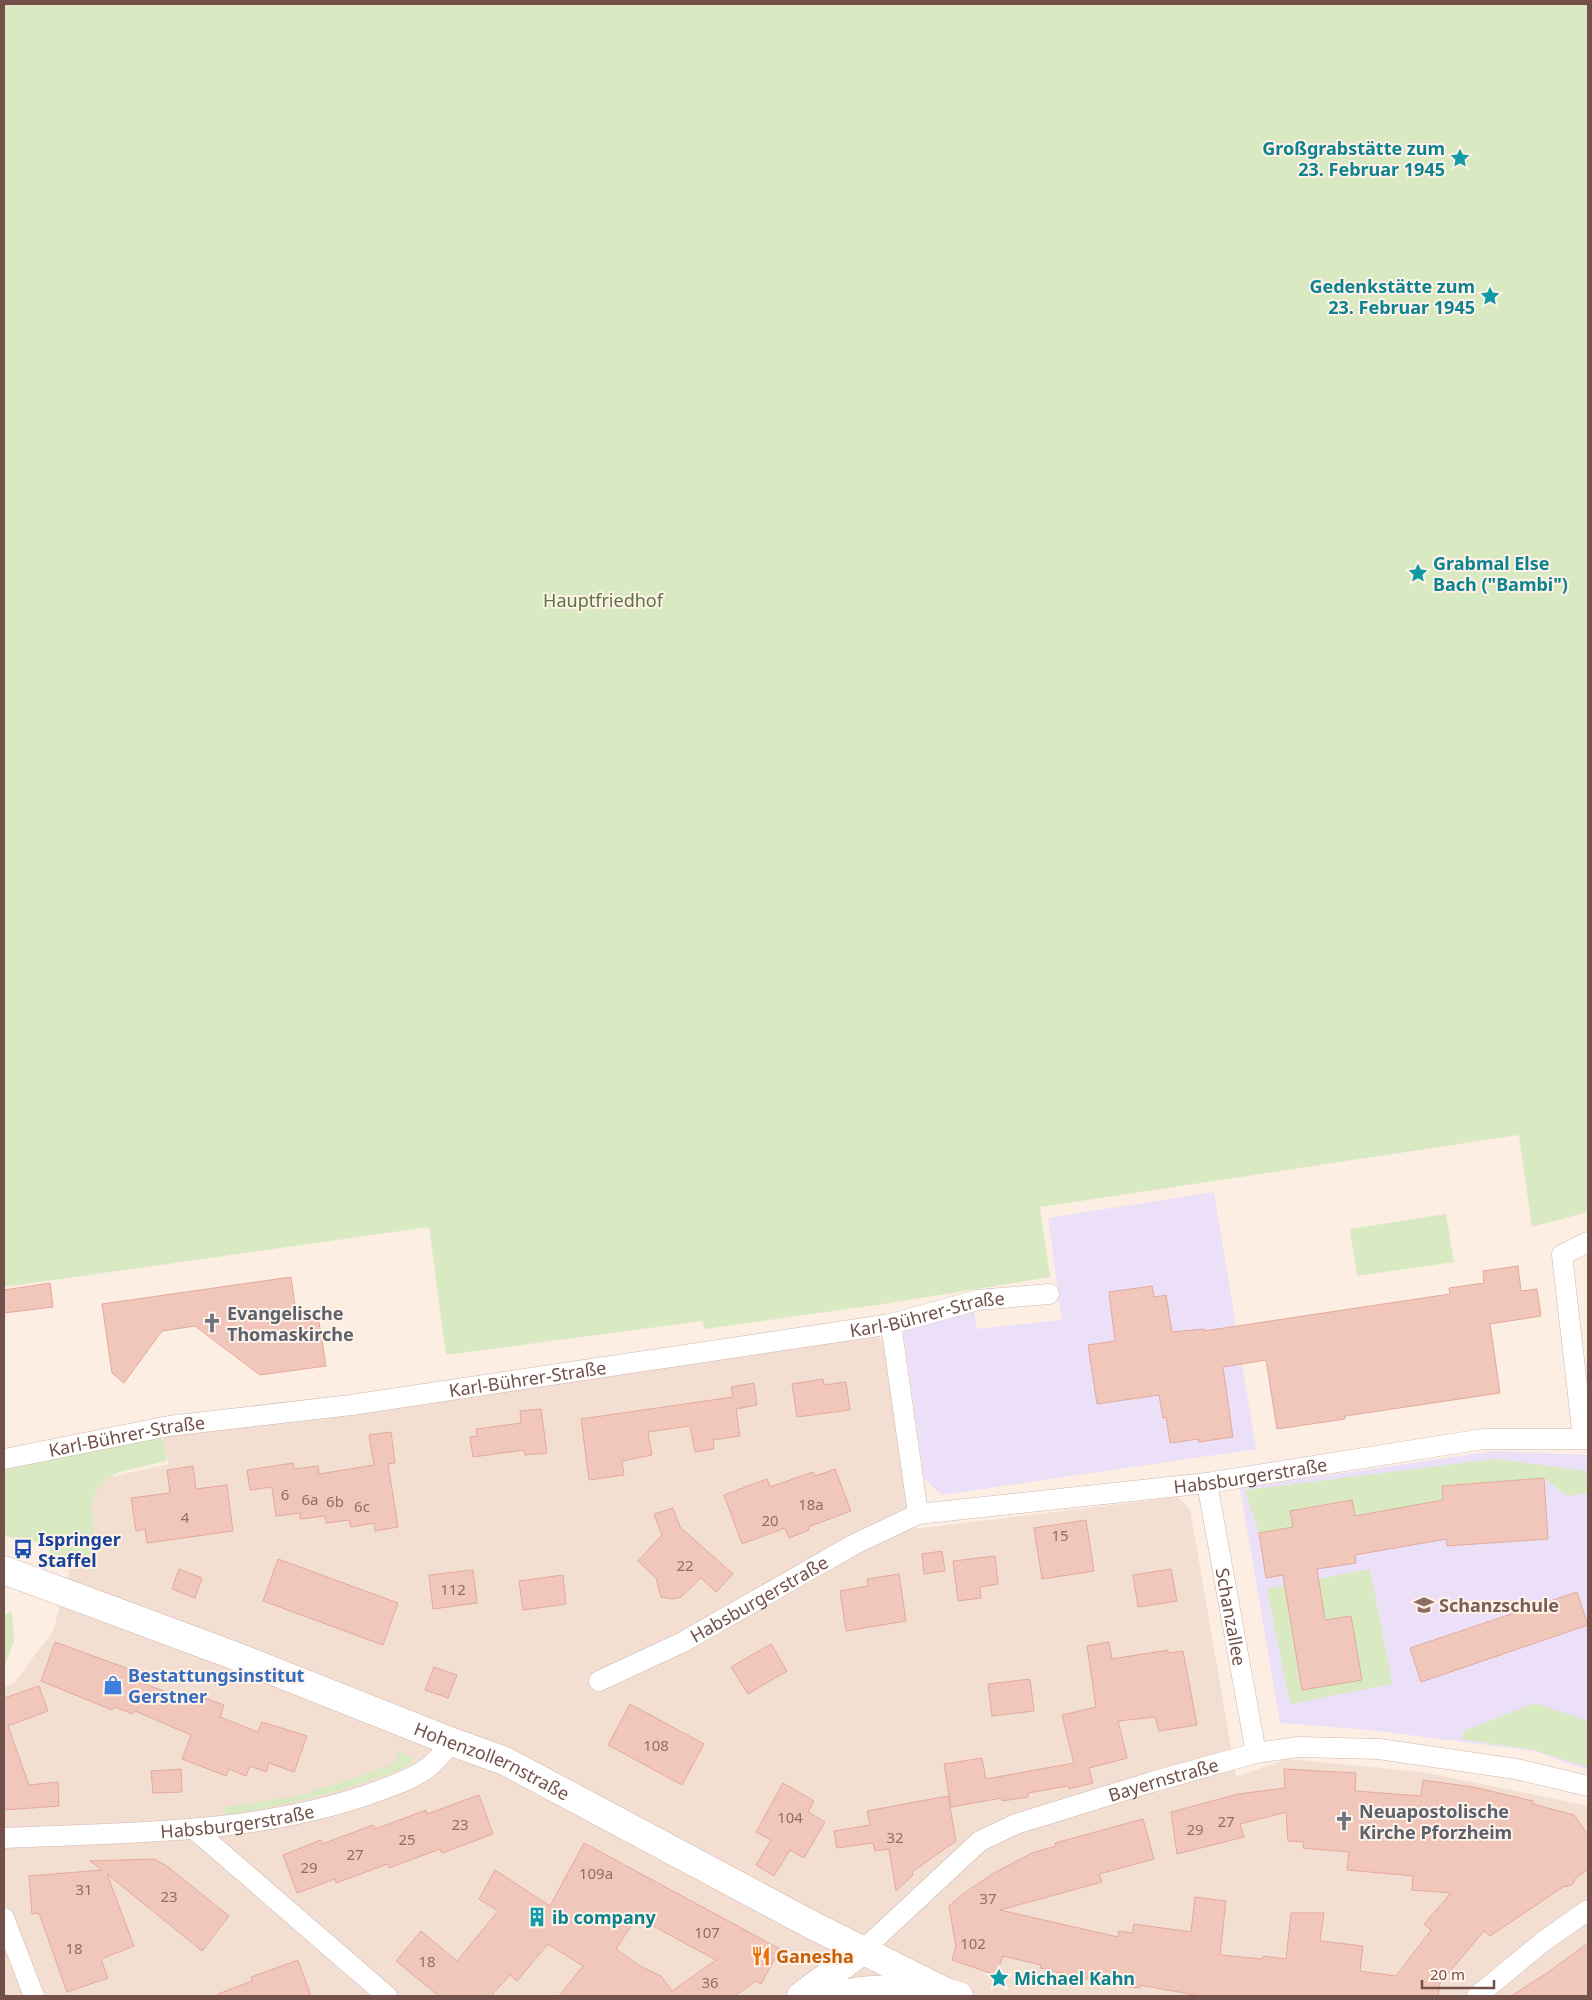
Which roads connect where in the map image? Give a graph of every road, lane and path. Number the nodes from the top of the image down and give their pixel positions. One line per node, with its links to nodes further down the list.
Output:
1 (1588, 1242): 4 (street, Habsburgerstraße)
2 (1049, 1294): 3 (street, Karl-Bührer-Straße)
3 (891, 1324): 5 (street, Karl-Bührer-Straße); 7 (street)
4 (1585, 1439): 6 (street, Habsburgerstraße)
5 (4, 1459)
6 (1207, 1482): 7 (street, Habsburgerstraße); 11 (street, Schanzallee)
7 (918, 1514): 9 (street, Habsburgerstraße)
8 (4, 1570): 10 (main road, Hohenzollernstraße)
9 (598, 1682)
10 (452, 1742): 13 (street, Habsburgerstraße); 17 (main road, Hohenzollernstraße)
11 (1256, 1753): 12 (street, Bayernstraße); 17 (street, Bayernstraße)
12 (1588, 1786)
13 (194, 1829): 14 (street, Habsburgerstraße); 20 (street)
14 (4, 1838)
15 (1588, 1910): 23 (street)
16 (4, 1918): 19 (street)
17 (862, 1951): 18 (main road, Hohenzollernstraße); 21 (main road, Bayernstraße)
18 (952, 1994): 22 (main road)
19 (34, 1996)
20 (387, 1996)
21 (800, 1996)
22 (839, 1996)
23 (1478, 1996)

